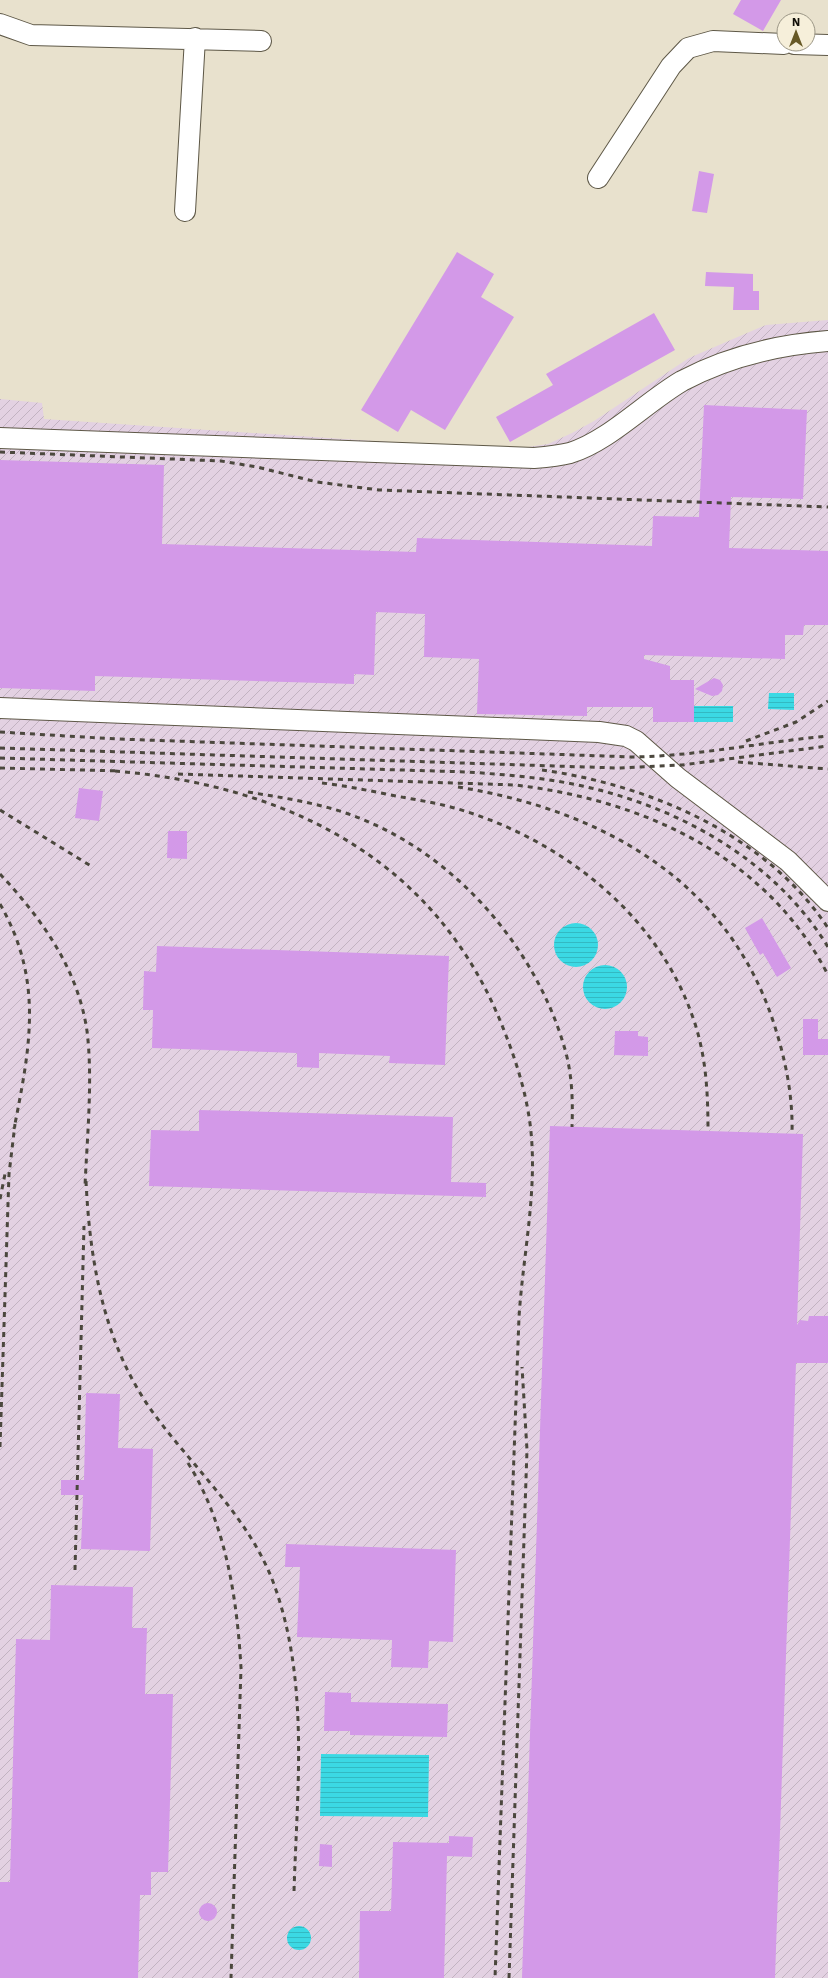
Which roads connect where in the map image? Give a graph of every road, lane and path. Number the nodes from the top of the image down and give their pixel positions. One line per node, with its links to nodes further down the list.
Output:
1 (0, 24): 2 (lane)
2 (195, 38): 3 (lane); 8 (lane)
3 (261, 41)
4 (776, 44): 7 (lane)
5 (816, 45): 6 (lane)
6 (828, 45)
7 (598, 178)
8 (185, 210)
9 (828, 341): 10 (lane)
10 (0, 438)
11 (0, 708): 12 (lane)
12 (828, 901)

